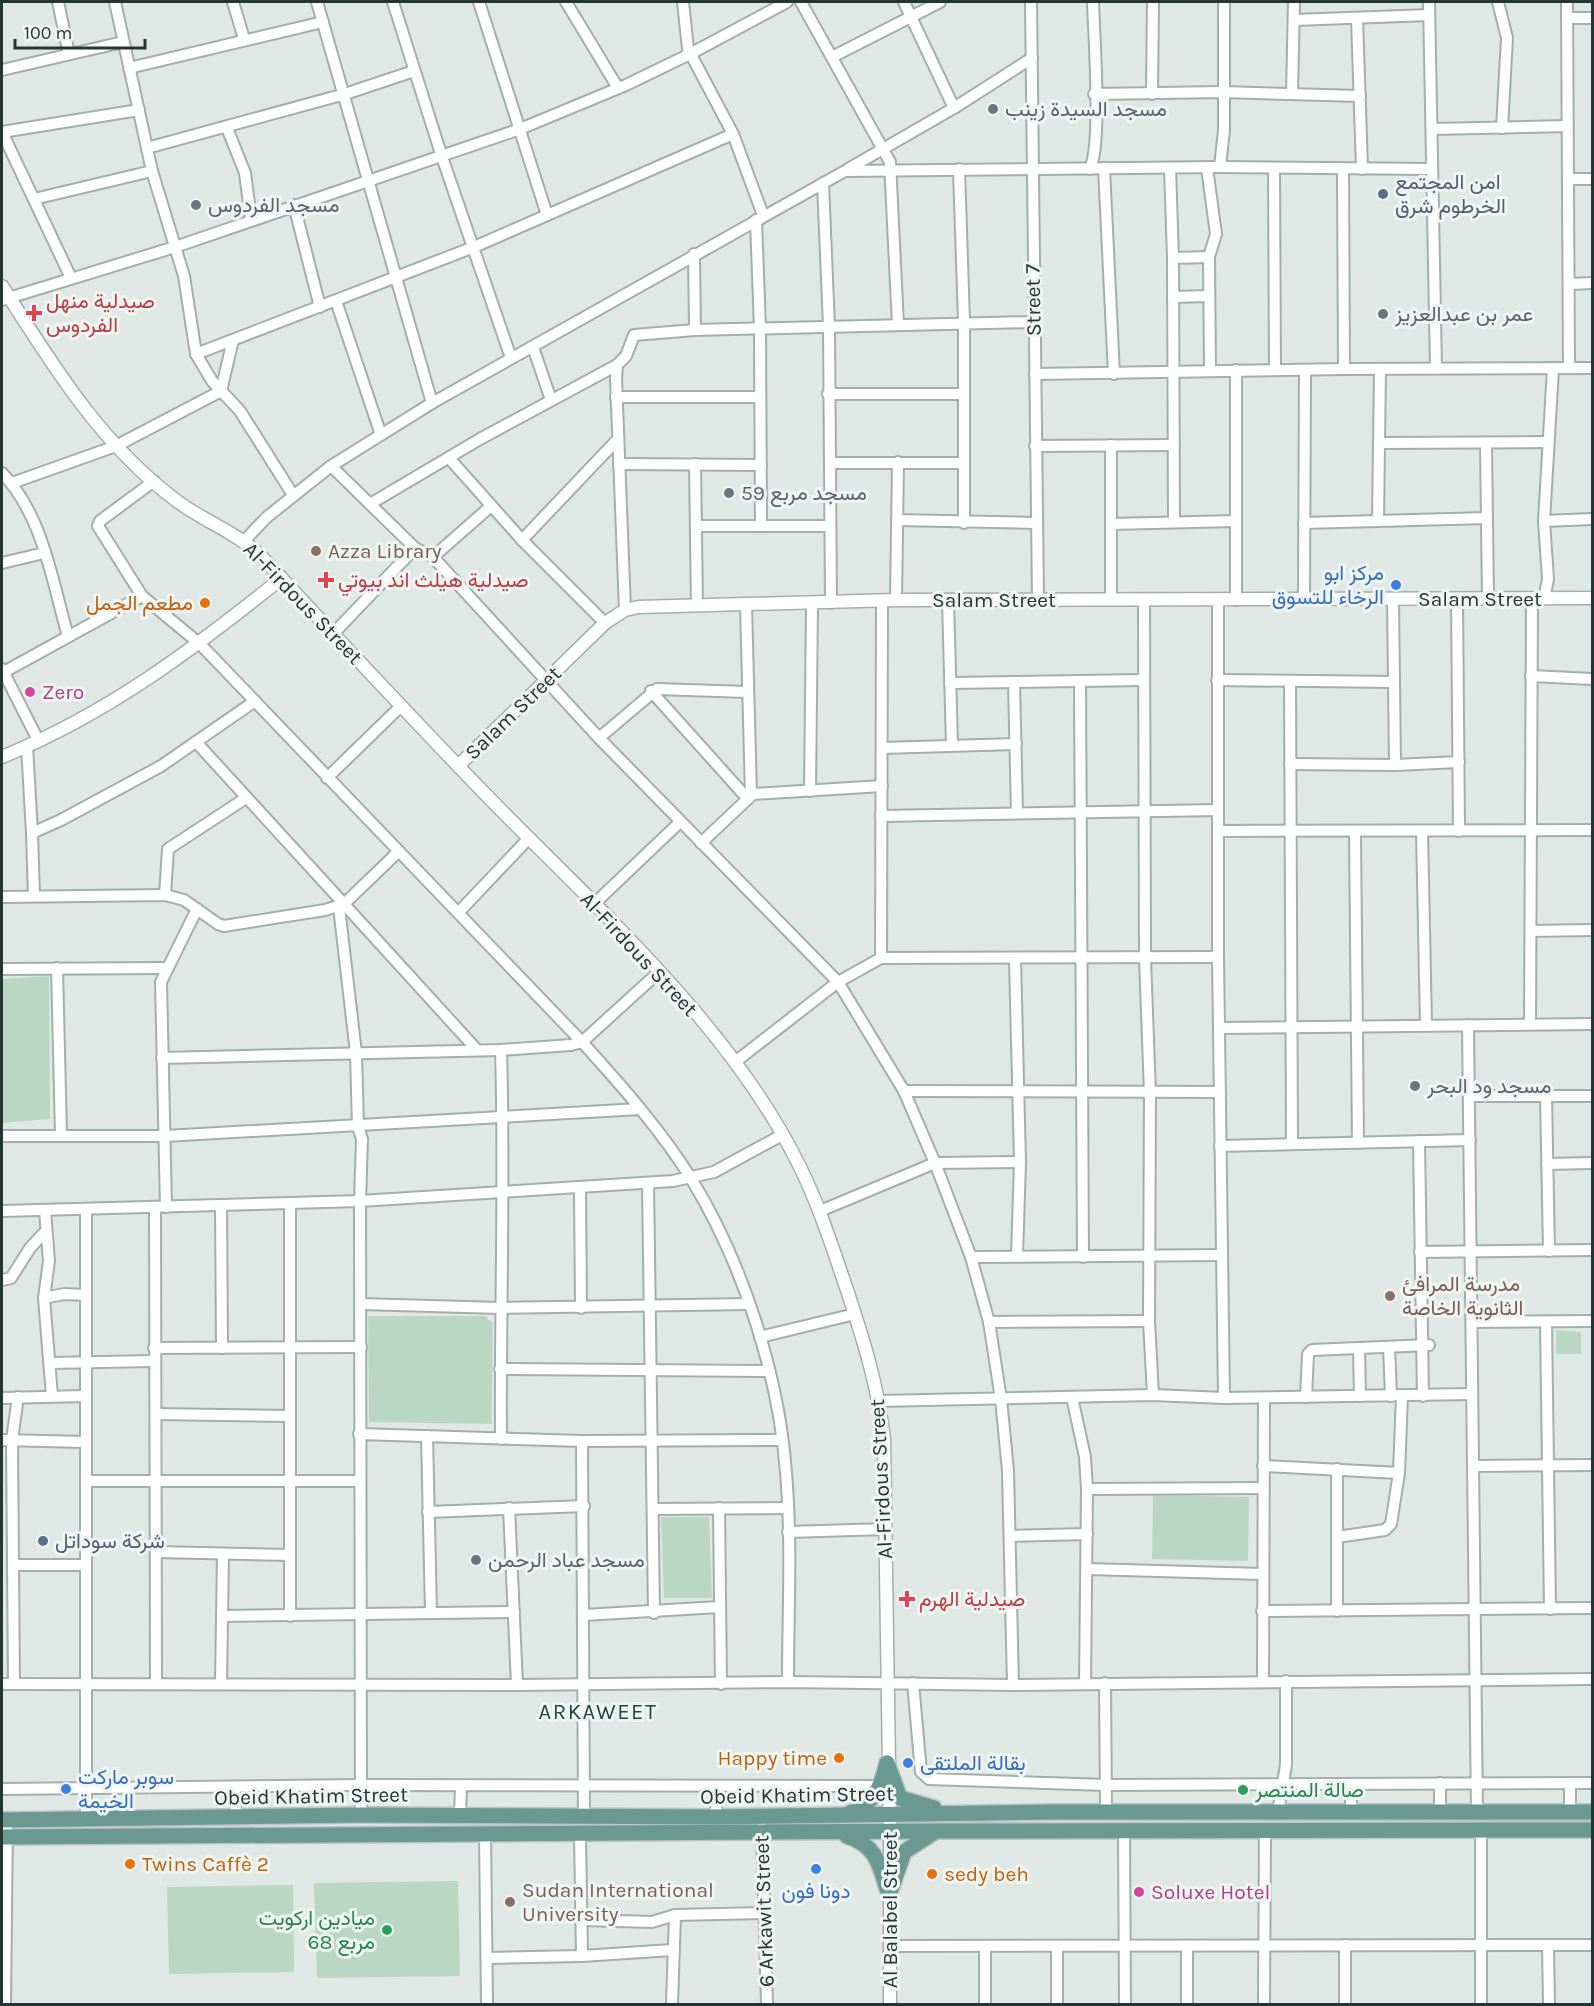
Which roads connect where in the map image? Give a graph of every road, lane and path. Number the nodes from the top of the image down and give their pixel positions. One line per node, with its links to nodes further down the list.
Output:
1 (58, 2): 30 (street)
2 (115, 2): 29 (street)
3 (233, 2): 28 (street)
4 (317, 2): 27 (street)
5 (393, 2): 36 (street)
6 (479, 2): 49 (street)
7 (566, 2): 37 (street)
8 (683, 2): 31 (street)
9 (787, 2): 31 (street)
10 (801, 2): 32 (street)
11 (904, 2): 22 (street)
12 (940, 2): 22 (street)
13 (1031, 2): 33 (street, Street 7)
14 (1093, 2): 40 (street)
15 (1153, 2): 41 (street)
16 (1224, 2): 38 (street)
17 (1294, 2): 26 (street)
18 (1429, 2): 21 (street)
19 (1498, 2): 48 (street)
20 (1567, 2): 24 (street)
21 (1429, 15): 23 (street); 50 (street)
22 (910, 18): 32 (street); 44 (street)
23 (1357, 18): 26 (street); 43 (street)
24 (1567, 18): 25 (street); 46 (street)
25 (1593, 18)
26 (1294, 20): 42 (street)
27 (323, 22): 28 (street); 39 (street)
28 (244, 39): 34 (street)
29 (123, 42): 30 (street); 34 (street)
30 (69, 54): 35 (street)
31 (690, 54): 37 (street); 52 (street)
32 (832, 57): 54 (street)
33 (1032, 58): 44 (street); 61 (street, Street 7)
34 (129, 68): 45 (street)
35 (2, 70)
36 (414, 71): 39 (street); 55 (street)
37 (618, 88): 49 (street)
38 (1222, 92): 41 (street); 42 (street); 56 (street)
39 (345, 94): 47 (street); 70 (street)
40 (1095, 94): 41 (street); 62 (street)
41 (1152, 94)
42 (1292, 94): 43 (street)
43 (1360, 96): 64 (street)
44 (954, 108): 54 (street)
45 (139, 110): 51 (street); 53 (street)
46 (1567, 126): 48 (street); 71 (street)
47 (227, 128): 53 (street); 78 (street)
48 (1502, 128): 50 (street)
49 (520, 129): 55 (street); 76 (street)
50 (1432, 129): 65 (street)
51 (2, 132): 74 (street)
52 (733, 135): 76 (street); 77 (street)
53 (147, 148): 67 (street)
54 (884, 150): 68 (street); 69 (street)
55 (441, 154): 70 (street); 80 (street)
56 (1220, 167): 59 (street); 63 (street)
57 (1104, 168): 58 (street); 62 (street); 117 (street)
58 (1170, 168): 59 (street); 83 (street)
59 (1207, 168): 82 (street)
60 (959, 169): 61 (street); 69 (street); 94 (street)
61 (1032, 169): 62 (street); 95 (street, Street 7)
62 (1090, 169)
63 (1274, 169): 66 (street); 112 (street)
64 (1362, 169): 65 (street); 66 (street)
65 (1432, 169): 105 (street)
66 (1343, 170): 108 (street)
67 (152, 171): 74 (street); 79 (street)
68 (845, 171): 69 (street); 73 (street)
69 (892, 171): 96 (street)
70 (370, 179): 75 (street); 84 (street)
71 (1569, 179): 72 (street); 87 (street)
72 (1593, 179)
73 (823, 183): 77 (street); 97 (street)
74 (34, 199): 85 (street)
75 (294, 205): 78 (street); 93 (street)
76 (547, 215): 80 (street)
77 (759, 218): 81 (street); 98 (street)
78 (251, 219): 79 (street)
79 (175, 247): 85 (street); 102 (street)
80 (474, 247): 84 (street); 103 (street)
81 (694, 254): 99 (street); 101 (street)
82 (1209, 257): 83 (street); 89 (street)
83 (1173, 258): 90 (street)
84 (397, 275): 92 (street); 124 (street)
85 (71, 278): 91 (street)
86 (1593, 283): 87 (street)
87 (1570, 284): 106 (street)
88 (2, 286): 91 (street, Al-Firdous Street)
89 (1209, 296): 90 (street); 115 (street)
90 (1173, 297): 114 (street)
91 (5, 299): 132 (street, Al-Firdous Street)
92 (336, 301): 93 (street); 125 (street)
93 (320, 307): 100 (street)
94 (964, 322): 95 (street); 96 (street); 120 (street)
95 (1033, 322): 116 (street, Street 7)
96 (898, 325): 97 (street)
97 (829, 327): 98 (street); 119 (street)
98 (760, 329): 99 (street); 122 (street)
99 (695, 330): 104 (street)
100 (233, 340): 102 (street); 118 (street)
101 (533, 347): 103 (street); 123 (street)
102 (196, 354): 118 (street)
103 (511, 358): 124 (street)
104 (617, 365): 121 (street); 123 (street)
105 (1436, 368): 109 (street); 110 (street)
106 (1569, 368): 107 (street); 110 (street)
107 (1593, 368)
108 (1344, 369): 109 (street); 113 (street)
109 (1380, 369): 128 (street)
110 (1553, 369): 127 (street)
111 (1236, 370): 112 (street); 115 (street); 151 (street)
112 (1275, 370): 113 (street)
113 (1305, 370): 157 (street)
114 (1173, 371): 115 (street); 117 (street); 131 (street)
115 (1210, 371)
116 (1035, 374): 117 (street); 133 (street, Street 7)
117 (1114, 374)
118 (221, 391): 132 (street); 145 (street)
119 (828, 394): 120 (street); 136 (street)
120 (963, 394): 137 (street)
121 (616, 397): 122 (street); 126 (street)
122 (760, 397): 140 (street)
123 (551, 400): 134 (street)
124 (432, 403): 125 (street)
125 (381, 435): 141 (street)
126 (617, 440): 138 (street); 163 (street)
127 (1548, 442): 129 (street); 153 (street)
128 (1379, 443): 129 (street); 152 (street)
129 (1486, 443): 148 (street)
130 (1111, 445): 131 (street); 133 (street); 158 (street)
131 (1174, 445): 154 (street)
132 (116, 446): 143 (street, Al-Firdous Street); 144 (street)
133 (1035, 446): 156 (street, Street 7)
134 (449, 458): 146 (street); 147 (street)
135 (898, 462): 136 (street); 137 (street); 150 (street)
136 (830, 463): 161 (street)
137 (964, 463): 155 (street)
138 (619, 464): 139 (street); 188 (street)
139 (696, 464): 140 (street); 159 (street)
140 (761, 465): 160 (street)
141 (331, 466): 145 (street); 146 (street)
142 (2, 473): 144 (street)
143 (154, 481): 162 (street, Al-Firdous Street); 169 (street)
144 (12, 483): 165 (street)
145 (293, 495): 162 (street)
146 (370, 504): 164 (street)
147 (491, 507): 163 (street); 166 (street)
148 (1486, 518): 152 (street); 176 (street)
149 (1593, 519): 153 (street)
150 (897, 520): 155 (street); 177 (street)
151 (1236, 521): 154 (street); 179 (street)
152 (1378, 521): 157 (street)
153 (1544, 521): 170 (street)
154 (1174, 522): 158 (street)
155 (964, 523): 156 (street)
156 (1037, 523): 172 (street, Street 7)
157 (1304, 523): 180 (street)
158 (1111, 524): 173 (street)
159 (696, 526): 160 (street); 187 (street)
160 (761, 526): 161 (street)
161 (830, 526): 184 (street)
162 (245, 540): 168 (street, Al-Firdous Street)
163 (522, 540): 189 (street)
164 (415, 548): 166 (street); 190 (street)
165 (44, 552): 167 (street); 191 (street)
166 (433, 557): 198 (street)
167 (2, 563)
168 (282, 578): 190 (street, Al-Firdous Street); 192 (street)
169 (142, 596): 191 (street); 192 (street)
170 (1538, 598): 171 (street, Salam Street); 176 (street, Salam Street); 194 (street)
171 (1593, 598)
172 (1038, 599): 173 (street, Salam Street); 182 (street, Salam Street)
173 (1112, 599): 178 (street, Salam Street)
174 (1393, 599): 175 (street, Salam Street); 180 (street, Salam Street); 202 (street)
175 (1457, 599): 176 (street, Salam Street); 215 (street)
176 (1488, 599)
177 (896, 600): 181 (street, Salam Street); 182 (street, Salam Street)
178 (1144, 600): 183 (street, Salam Street); 196 (street)
179 (1236, 600): 180 (street, Salam Street); 183 (street, Salam Street)
180 (1304, 600)
181 (882, 601): 184 (street, Salam Street); 213 (street)
182 (948, 601): 203 (street)
183 (1218, 601): 197 (street)
184 (831, 603): 185 (street, Salam Street)
185 (812, 604): 186 (street, Salam Street); 221 (street)
186 (746, 605): 187 (street, Salam Street); 205 (street)
187 (697, 606): 188 (street, Salam Street)
188 (625, 610): 189 (street, Salam Street)
189 (605, 623): 198 (street, Salam Street)
190 (333, 634): 207 (street, Al-Firdous Street)
191 (68, 636): 193 (street)
192 (200, 644): 206 (street); 210 (street)
193 (2, 671): 210 (street)
194 (1531, 676): 195 (street); 230 (street)
195 (1593, 679)
196 (1143, 680): 199 (street); 224 (street)
197 (1217, 680): 201 (street); 225 (street)
198 (545, 681): 208 (street); 218 (street, Salam Street)
199 (1080, 681): 200 (street); 226 (street)
200 (1014, 682): 203 (street); 211 (street)
201 (1290, 682): 202 (street); 216 (street)
202 (1393, 682): 217 (street)
203 (950, 683): 212 (street)
204 (651, 691): 205 (street); 208 (street); 222 (street)
205 (747, 693): 222 (street)
206 (255, 701): 209 (street); 219 (street)
207 (401, 706): 218 (street, Al-Firdous Street); 219 (street)
208 (599, 738): 229 (street)
209 (196, 742): 223 (street); 235 (street)
210 (33, 743): 214 (street); 235 (street)
211 (1016, 744): 212 (street); 227 (street)
212 (952, 745): 213 (street)
213 (882, 748): 220 (street)
214 (2, 757)
215 (1459, 762): 217 (street); 234 (street)
216 (1290, 764): 217 (street); 237 (street)
217 (1395, 765)
218 (458, 766): 238 (street, Al-Firdous Street)
219 (327, 778): 240 (street)
220 (882, 786): 221 (street); 228 (street)
221 (810, 791): 222 (street)
222 (749, 797): 239 (street)
223 (246, 798): 241 (street); 245 (street)
224 (1145, 809): 225 (street); 226 (street); 254 (street)
225 (1218, 810): 232 (street)
226 (1080, 812): 227 (street); 253 (street)
227 (1017, 813): 228 (street)
228 (881, 816): 251 (street)
229 (680, 822): 239 (street); 244 (street)
230 (1530, 830): 231 (street); 234 (street); 249 (street)
231 (1593, 830)
232 (1219, 831): 237 (street); 250 (street)
233 (1422, 831): 234 (street); 236 (street); 263 (street)
234 (1459, 831)
235 (32, 832): 242 (street)
236 (1355, 832): 237 (street); 262 (street)
237 (1289, 833): 265 (street)
238 (529, 838): 244 (street, Al-Firdous Street); 247 (street)
239 (701, 843): 259 (street)
240 (398, 852): 245 (street); 247 (street)
241 (165, 895): 242 (street); 246 (street)
242 (34, 896): 243 (street)
243 (2, 897)
244 (594, 904): 258 (street, Al-Firdous Street)
245 (342, 906): 246 (street); 268 (street); 270 (street)
246 (197, 909): 256 (street)
247 (459, 912): 267 (street)
248 (1593, 930): 249 (street)
249 (1531, 931): 260 (street)
250 (1218, 957): 254 (street); 266 (street)
251 (881, 958): 252 (street); 259 (street)
252 (1015, 959): 253 (street); 275 (street)
253 (1080, 959): 254 (street); 276 (street)
254 (1145, 959): 277 (street)
255 (57, 968): 256 (street); 257 (street); 284 (street)
256 (166, 968): 271 (street)
257 (2, 969)
258 (659, 972): 267 (street); 272 (street, Al-Firdous Street)
259 (838, 982): 272 (street); 273 (street)
260 (1530, 1024): 261 (street); 264 (street)
261 (1593, 1024)
262 (1359, 1025): 263 (street); 265 (street); 290 (street)
263 (1426, 1025): 264 (street)
264 (1468, 1025): 278 (street)
265 (1291, 1026): 266 (street); 291 (street)
266 (1220, 1028): 274 (street)
267 (582, 1042): 269 (street); 281 (street)
268 (477, 1050): 269 (street); 270 (street)
269 (501, 1050): 282 (street)
270 (356, 1053): 271 (street); 283 (street)
271 (162, 1058): 287 (street)
272 (735, 1062): 285 (street, Al-Firdous Street)
273 (904, 1091): 275 (street); 294 (street)
274 (1220, 1092): 277 (street); 292 (street)
275 (1019, 1093): 276 (street); 293 (street)
276 (1082, 1093): 277 (street); 318 (street)
277 (1150, 1093): 316 (street)
278 (1469, 1096): 279 (street); 288 (street)
279 (1546, 1096): 280 (street); 296 (street)
280 (1593, 1096)
281 (640, 1109): 282 (street); 297 (street)
282 (503, 1119): 283 (street); 300 (street)
283 (358, 1126): 287 (street); 301 (street)
284 (61, 1135): 286 (street); 287 (street)
285 (782, 1135): 297 (street); 308 (street, Al-Firdous Street)
286 (2, 1136)
287 (165, 1136): 304 (street)
288 (1470, 1140): 289 (street); 311 (street)
289 (1419, 1141): 290 (street); 313 (street)
290 (1358, 1143): 291 (street)
291 (1292, 1144): 292 (street)
292 (1220, 1146): 314 (street)
293 (1020, 1162): 294 (street); 315 (street)
294 (935, 1163): 308 (street); 317 (street)
295 (1593, 1163): 296 (street)
296 (1547, 1164): 312 (street)
297 (691, 1179): 298 (street); 323 (street)
298 (648, 1183): 299 (street); 324 (street)
299 (580, 1188): 300 (street); 326 (street)
300 (504, 1191): 301 (street); 325 (street)
301 (360, 1201): 302 (street); 322 (street)
302 (290, 1204): 303 (street); 335 (street)
303 (221, 1205): 304 (street); 339 (street)
304 (160, 1208): 306 (street); 338 (street)
305 (45, 1210): 306 (street); 307 (street); 309 (street)
306 (86, 1210): 320 (street)
307 (2, 1211)
308 (820, 1211): 327 (street, Al-Firdous Street)
309 (44, 1233): 319 (street); 321 (street)
310 (1593, 1250): 312 (street)
311 (1471, 1251): 312 (street); 313 (street); 331 (street)
312 (1548, 1251)
313 (1420, 1252): 334 (street)
314 (1222, 1255): 316 (street); 359 (street)
315 (1017, 1256): 317 (street); 318 (street)
316 (1151, 1256): 318 (street); 328 (street)
317 (971, 1257): 330 (street)
318 (1083, 1257)
319 (2, 1280)
320 (86, 1295): 321 (street); 342 (street)
321 (44, 1298): 343 (street)
322 (361, 1304): 325 (street); 336 (street)
323 (748, 1304): 324 (street); 333 (street)
324 (650, 1306): 326 (street); 345 (street)
325 (500, 1308): 326 (street); 344 (street)
326 (581, 1308)
327 (855, 1314): 333 (street); 362 (street, Al-Firdous Street)
328 (1149, 1321): 330 (street); 348 (street)
329 (1593, 1321): 332 (street)
330 (989, 1322): 361 (street)
331 (1472, 1322): 332 (street); 347 (street)
332 (1546, 1322): 373 (street)
333 (760, 1337): 346 (street)
334 (1425, 1345): 337 (street); 354 (street)
335 (290, 1347): 336 (street); 339 (street); 364 (street)
336 (361, 1347): 365 (street)
337 (1389, 1347): 340 (street); 352 (street)
338 (154, 1348): 339 (street); 341 (street)
339 (222, 1348)
340 (1359, 1349): 351 (street); 357 (street)
341 (154, 1361): 342 (street); 363 (street)
342 (86, 1362): 343 (street); 350 (street)
343 (50, 1363): 349 (street)
344 (500, 1369): 345 (street); 367 (street)
345 (650, 1370): 346 (street); 371 (street)
346 (769, 1371): 369 (street)
347 (1472, 1394): 354 (street); 376 (street)
348 (1153, 1395): 356 (street); 359 (street)
349 (52, 1396): 350 (street); 355 (street)
350 (86, 1396): 372 (street)
351 (1360, 1396): 352 (street); 357 (street)
352 (1391, 1396): 353 (street)
353 (1402, 1396): 354 (street); 378 (street)
354 (1423, 1396)
355 (18, 1397): 358 (street); 368 (street)
356 (1072, 1397): 361 (street); 384 (street)
357 (1306, 1397): 360 (street)
358 (2, 1398)
359 (1224, 1398): 360 (street)
360 (1264, 1398): 375 (street)
361 (1000, 1399): 362 (street); 394 (street)
362 (879, 1401): 391 (street, Al-Firdous Street)
363 (156, 1414): 364 (street); 380 (street)
364 (290, 1416): 381 (street)
365 (359, 1434): 366 (street); 382 (street)
366 (427, 1436): 367 (street); 390 (street)
367 (501, 1439): 370 (street)
368 (7, 1440): 372 (street); 399 (street)
369 (782, 1440): 371 (street); 388 (street)
370 (582, 1441): 371 (street); 385 (street)
371 (651, 1441): 389 (street)
372 (85, 1442): 379 (street)
373 (1548, 1465): 374 (street); 376 (street); 405 (street)
374 (1593, 1465)
375 (1263, 1466): 377 (street); 383 (street)
376 (1473, 1466): 406 (street)
377 (1337, 1469): 378 (street); 395 (street)
378 (1399, 1473): 395 (street)
379 (86, 1481): 380 (street); 400 (street)
380 (156, 1481): 381 (street); 396 (street)
381 (290, 1481): 382 (street); 398 (street)
382 (358, 1481): 412 (street)
383 (1263, 1488): 384 (street); 402 (street)
384 (1087, 1489): 393 (street)
385 (584, 1506): 386 (street); 413 (street)
386 (509, 1508): 390 (street); 410 (street)
387 (719, 1508): 388 (street); 389 (street); 403 (street)
388 (788, 1508): 392 (street)
389 (653, 1509): 411 (street)
390 (428, 1512): 409 (street)
391 (886, 1529): 392 (street); 425 (street, Al-Firdous Street)
392 (788, 1532): 421 (street)
393 (1087, 1534): 394 (street); 401 (street)
394 (1011, 1536): 436 (street)
395 (1337, 1537): 408 (street)
396 (156, 1552): 397 (street); 430 (street)
397 (223, 1555): 398 (street); 416 (street)
398 (289, 1555): 417 (street)
399 (13, 1565): 400 (street); 415 (street)
400 (86, 1565): 433 (street)
401 (1088, 1569): 402 (street); 432 (street)
402 (1262, 1574): 407 (street)
403 (719, 1607): 411 (street); 431 (street)
404 (1593, 1608): 405 (street)
405 (1550, 1609): 406 (street)
406 (1474, 1610): 408 (street); 422 (street)
407 (1262, 1611): 408 (street); 419 (street)
408 (1337, 1611)
409 (431, 1612): 410 (street); 412 (street)
410 (514, 1612): 435 (street)
411 (654, 1613): 413 (street)
412 (359, 1615): 417 (street); 434 (street)
413 (584, 1615): 424 (street)
414 (2, 1616): 415 (street)
415 (14, 1616): 429 (street)
416 (222, 1616): 417 (street); 423 (street)
417 (290, 1616)
418 (1593, 1679): 422 (street)
419 (1263, 1681): 420 (street); 427 (street)
420 (1286, 1681): 422 (street); 449 (street)
421 (788, 1682): 425 (street); 431 (street)
422 (1476, 1682): 438 (street)
423 (221, 1683): 430 (street); 434 (street)
424 (584, 1683): 431 (street); 435 (street); 444 (street)
425 (887, 1683): 426 (street); 437 (street, Al-Firdous Street)
426 (913, 1683): 436 (street); 445 (street)
427 (1105, 1683): 432 (street); 445 (street)
428 (2, 1684): 429 (street)
429 (14, 1684): 433 (street)
430 (156, 1684): 433 (street)
431 (721, 1684)
432 (1085, 1684): 436 (street)
433 (85, 1685): 452 (street)
434 (360, 1685): 435 (street); 443 (street)
435 (517, 1685)
436 (1013, 1685)
437 (888, 1762): 448 (main road); 457 (main road); 463 (street, Al-Firdous Street)
438 (1477, 1782): 439 (street); 440 (street); 460 (street)
439 (1440, 1783): 442 (street); 459 (street)
440 (1570, 1783): 441 (street); 456 (street)
441 (1593, 1783)
442 (1351, 1784): 449 (street); 458 (street)
443 (361, 1785): 446 (street); 450 (street); 461 (street)
444 (584, 1785): 446 (street); 447 (street); 465 (street)
445 (1106, 1785): 449 (street); 455 (street)
446 (461, 1786): 462 (street)
447 (716, 1786): 448 (street); 466 (street)
448 (881, 1786): 464 (main road)
449 (1284, 1786): 453 (street)
450 (235, 1787): 452 (street); 468 (street)
451 (2, 1789): 452 (street)
452 (86, 1789): 469 (street)
453 (1278, 1812): 455 (main road, Obeid Khatim Street); 458 (main road, Obeid Khatim Street)
454 (1593, 1812): 456 (main road, Obeid Khatim Street)
455 (1106, 1813): 457 (main road, Obeid Khatim Street)
456 (1570, 1813): 460 (main road, Obeid Khatim Street)
457 (963, 1814): 463 (main road, Obeid Khatim Street)
458 (1351, 1814): 459 (main road, Obeid Khatim Street)
459 (1440, 1814): 460 (main road, Obeid Khatim Street)
460 (1477, 1814)
461 (361, 1815): 462 (main road, Obeid Khatim Street); 468 (main road, Obeid Khatim Street)
462 (460, 1815): 465 (main road, Obeid Khatim Street)
463 (889, 1815): 464 (main road, Obeid Khatim Street); 476 (street, Al Balabel Street)
464 (840, 1816): 467 (main road, Obeid Khatim Street)
465 (584, 1817): 466 (main road, Obeid Khatim Street)
466 (716, 1817): 467 (main road, Obeid Khatim Street)
467 (761, 1817): 480 (street, 6 Arkawit Street)
468 (236, 1818): 469 (main road, Obeid Khatim Street)
469 (86, 1819): 470 (main road, Obeid Khatim Street)
470 (4, 1820): 481 (street)
471 (1482, 1829): 473 (main road, Obeid Khatim Street); 474 (main road, Obeid Khatim Street); 488 (street)
472 (1124, 1830): 473 (main road, Obeid Khatim Street); 475 (main road, Obeid Khatim Street); 494 (street)
473 (1265, 1830): 496 (street)
474 (1593, 1830)
475 (937, 1831): 476 (main road, Obeid Khatim Street); 482 (main road)
476 (890, 1832): 477 (main road, Obeid Khatim Street); 482 (street, Al Balabel Street)
477 (840, 1833): 480 (main road, Obeid Khatim Street); 482 (main road)
478 (485, 1834): 479 (main road, Obeid Khatim Street); 481 (main road, Obeid Khatim Street); 499 (street)
479 (580, 1834): 480 (main road, Obeid Khatim Street); 486 (street)
480 (762, 1834): 483 (street, 6 Arkawit Street)
481 (4, 1837): 485 (street)
482 (889, 1895): 491 (street, Al Balabel Street)
483 (766, 1913): 484 (street); 503 (street, 6 Arkawit Street)
484 (675, 1915): 486 (street); 497 (street)
485 (3, 1920): 500 (street)
486 (582, 1920): 498 (street)
487 (1345, 1945): 488 (street); 496 (street); 510 (street)
488 (1481, 1945): 489 (street); 511 (street)
489 (1548, 1945): 490 (street); 512 (street)
490 (1593, 1945)
491 (890, 1946): 492 (street); 504 (street, Al Balabel Street)
492 (985, 1946): 493 (street); 505 (street)
493 (1057, 1946): 494 (street); 506 (street)
494 (1125, 1946): 495 (street); 507 (street)
495 (1187, 1946): 496 (street); 508 (street)
496 (1263, 1946): 509 (street)
497 (672, 1950): 498 (street); 502 (street)
498 (582, 1956): 499 (street)
499 (487, 1958): 501 (street)
500 (4, 2004)
501 (487, 2004)
502 (672, 2004)
503 (768, 2004)
504 (890, 2004)
505 (985, 2004)
506 (1057, 2004)
507 (1125, 2004)
508 (1186, 2004)
509 (1264, 2004)
510 (1346, 2004)
511 (1481, 2004)
512 (1549, 2004)

